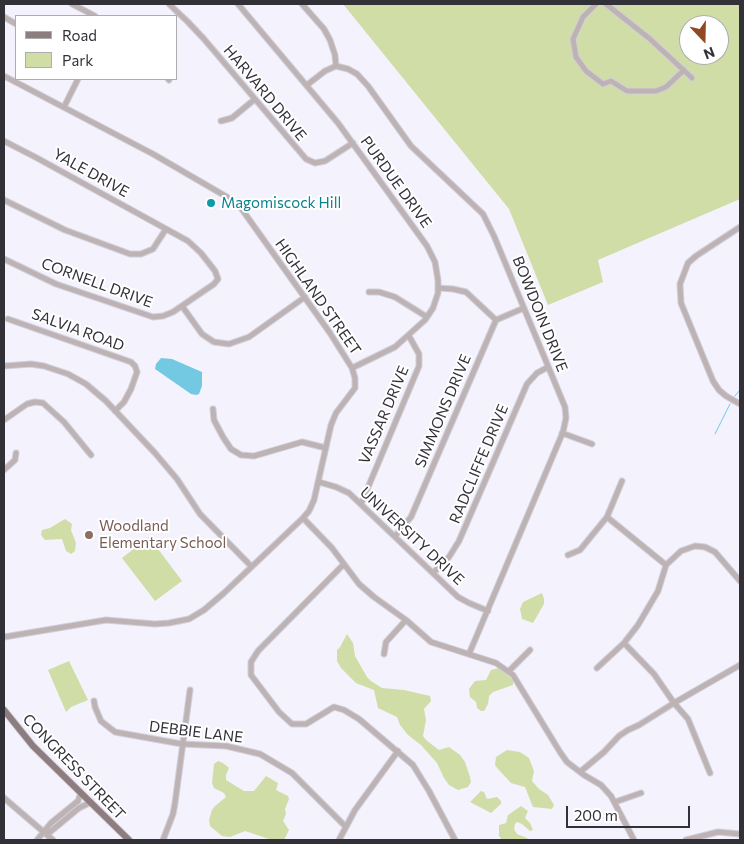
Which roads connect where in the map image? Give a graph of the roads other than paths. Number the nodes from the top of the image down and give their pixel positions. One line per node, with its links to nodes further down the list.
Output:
1 (72, 4): 7 (street)
2 (169, 4): 16 (street, HARVARD DRIVE)
3 (238, 4): 15 (street, PURDUE DRIVE)
4 (302, 4): 10 (street)
5 (596, 4): 11 (street)
6 (606, 4): 11 (street)
7 (93, 15)
8 (4, 17): 9 (street)
9 (15, 23)
10 (336, 66): 15 (street); 29 (street, BOWDOIN DRIVE)
11 (684, 70): 13 (street)
12 (4, 76): 17 (street, HIGHLAND STREET)
13 (692, 78)
14 (78, 80): 17 (street)
15 (307, 85): 20 (street, PURDUE DRIVE)
16 (255, 99): 18 (street); 20 (street, HARVARD DRIVE)
17 (64, 107): 27 (street, HIGHLAND STREET)
18 (221, 121)
19 (4, 141): 23 (street, YALE DRIVE)
20 (353, 143): 25 (street, PURDUE DRIVE)
21 (4, 200): 23 (street)
22 (740, 228): 37 (street)
23 (166, 229): 28 (street, CORNELL DRIVE)
24 (4, 259): 28 (street, CORNELL DRIVE)
25 (438, 288): 30 (street, PURDUE DRIVE); 32 (street)
26 (369, 292): 30 (street)
27 (305, 297): 28 (street); 36 (street, HIGHLAND STREET)
28 (182, 306)
29 (524, 308): 32 (street); 35 (street, BOWDOIN DRIVE)
30 (427, 317): 33 (street, PURDUE DRIVE)
31 (8, 319): 39 (street, SALVIA ROAD)
32 (496, 320): 52 (street, SIMMONS DRIVE)
33 (409, 336): 36 (street, PURDUE DRIVE); 49 (street, VASSAR DRIVE)
34 (4, 366): 39 (street)
35 (548, 367): 41 (street, BOWDOIN DRIVE); 57 (street, RADCLIFFE DRIVE)
36 (352, 368): 43 (street, HIGHLAND STREET)
37 (740, 404)
38 (213, 409): 43 (street)
39 (115, 411): 56 (street)
40 (4, 420): 45 (street)
41 (562, 433): 42 (street); 59 (street, BOWDOIN DRIVE)
42 (592, 444)
43 (326, 448): 48 (street, HIGHLAND STREET)
44 (16, 454): 46 (street)
45 (91, 455)
46 (4, 470)
47 (622, 481): 50 (street)
48 (319, 482): 49 (street, UNIVERSITY DRIVE); 51 (street, HIGHLAND STREET)
49 (361, 504): 52 (street, UNIVERSITY DRIVE)
50 (607, 517): 53 (street); 55 (street)
51 (303, 518): 54 (street); 56 (street, HIGHLAND STREET)
52 (395, 536): 57 (street, UNIVERSITY DRIVE)
53 (568, 555)
54 (344, 564): 60 (street); 74 (street)
55 (666, 565): 58 (street); 62 (street)
56 (251, 566): 61 (street, HIGHLAND STREET)
57 (433, 573): 59 (street, UNIVERSITY DRIVE)
58 (740, 581)
59 (488, 611): 65 (street, BOWDOIN DRIVE)
60 (406, 620): 64 (street); 65 (street)
61 (4, 637)
62 (624, 643): 67 (street); 71 (street)
63 (530, 650): 68 (street)
64 (384, 654)
65 (470, 654): 68 (street)
66 (740, 665): 71 (street)
67 (597, 668)
68 (509, 671): 75 (street)
69 (190, 690): 73 (street)
70 (94, 701): 73 (street, DEBBIE LANE)
71 (674, 703): 75 (street); 76 (street)
72 (4, 710): 77 (main road, CONGRESS STREET)
73 (182, 744): 82 (street, DEBBIE LANE); 88 (street)
74 (398, 751): 82 (street); 90 (street)
75 (580, 772): 81 (street)
76 (710, 773)
77 (81, 793): 80 (main road, CONGRESS STREET); 83 (street)
78 (641, 793): 81 (street)
79 (4, 798): 83 (street)
80 (91, 802): 83 (street); 87 (main road, CONGRESS STREET)
81 (615, 802): 91 (street)
82 (346, 827): 89 (street)
83 (44, 832): 85 (street); 86 (street)
84 (740, 834): 92 (street)
85 (37, 840)
86 (53, 840)
87 (130, 840)
88 (163, 840)
89 (339, 840)
90 (455, 840)
91 (634, 840)
92 (686, 840)

